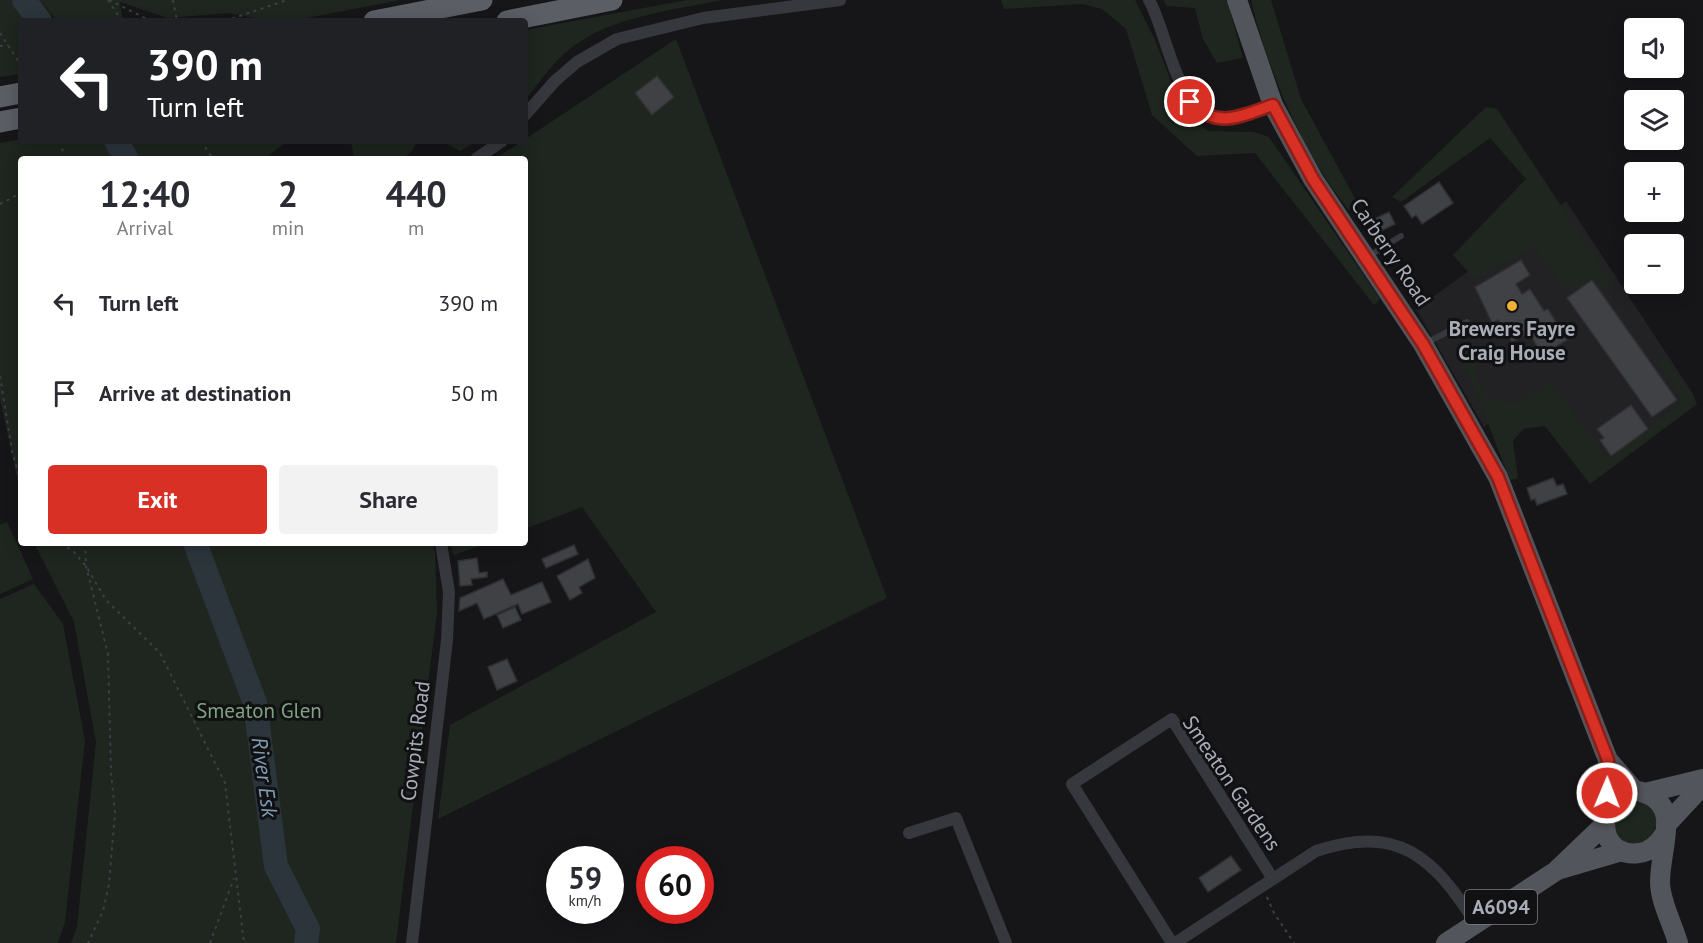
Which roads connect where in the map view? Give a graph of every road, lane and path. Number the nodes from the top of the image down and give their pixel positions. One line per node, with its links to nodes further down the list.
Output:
1 (108, 0): 9 (path); 10 (path)
2 (173, 0): 11 (path)
3 (287, 0): 12 (path)
4 (482, 0): 13 (highway)
5 (612, 0): 14 (highway)
6 (840, 0): 22 (street)
7 (1149, 0): 21 (street)
8 (1237, 0): 21 (main road, Carberry Road)
9 (120, 18)
10 (145, 18)
11 (176, 18)
12 (234, 18)
13 (389, 18)
14 (522, 18)
15 (0, 33): 16 (path)
16 (8, 45): 17 (path); 18 (path)
17 (0, 46)
18 (18, 60)
19 (18, 94): 20 (highway)
20 (0, 97)
21 (1273, 105): 30 (main road, Carberry Road)
22 (528, 112)
23 (18, 119): 24 (highway)
24 (0, 122)
25 (498, 144): 26 (street)
26 (481, 156)
27 (18, 195): 28 (path)
28 (0, 204)
29 (1401, 236): 30 (lane)
30 (1366, 258): 32 (main road, Carberry Road)
31 (1467, 322): 32 (lane)
32 (1423, 344): 39 (main road, Carberry Road)
33 (0, 376): 34 (path)
34 (18, 472)
35 (65, 546): 38 (path)
36 (84, 546): 38 (path)
37 (441, 546): 55 (street, Cowpits Road)
38 (86, 566): 48 (path); 52 (path)
39 (1608, 760): 42 (main road, Carberry Road); 43 (main road, Carberry Road)
40 (1703, 779): 42 (main road)
41 (1703, 785): 44 (main road)
42 (1640, 792): 43 (main road); 44 (main road)
43 (1605, 817): 46 (main road); 47 (main road, A6094)
44 (1665, 830): 46 (main road); 50 (main road)
45 (909, 833): 56 (street)
46 (1626, 852): 47 (main road, A6094); 50 (main road)
47 (1556, 871): 51 (main road, A6094)
48 (235, 876): 53 (path); 54 (path)
49 (1268, 882): 51 (street); 57 (street); 57 (street, Smeaton Gardens); 58 (path)
50 (1660, 884): 60 (main road)
51 (1476, 924): 59 (main road, A6094)
52 (88, 943)
53 (210, 943)
54 (244, 943)
55 (412, 943)
56 (1005, 943)
57 (1174, 943)
58 (1294, 943)
59 (1446, 943)
60 (1678, 943)

